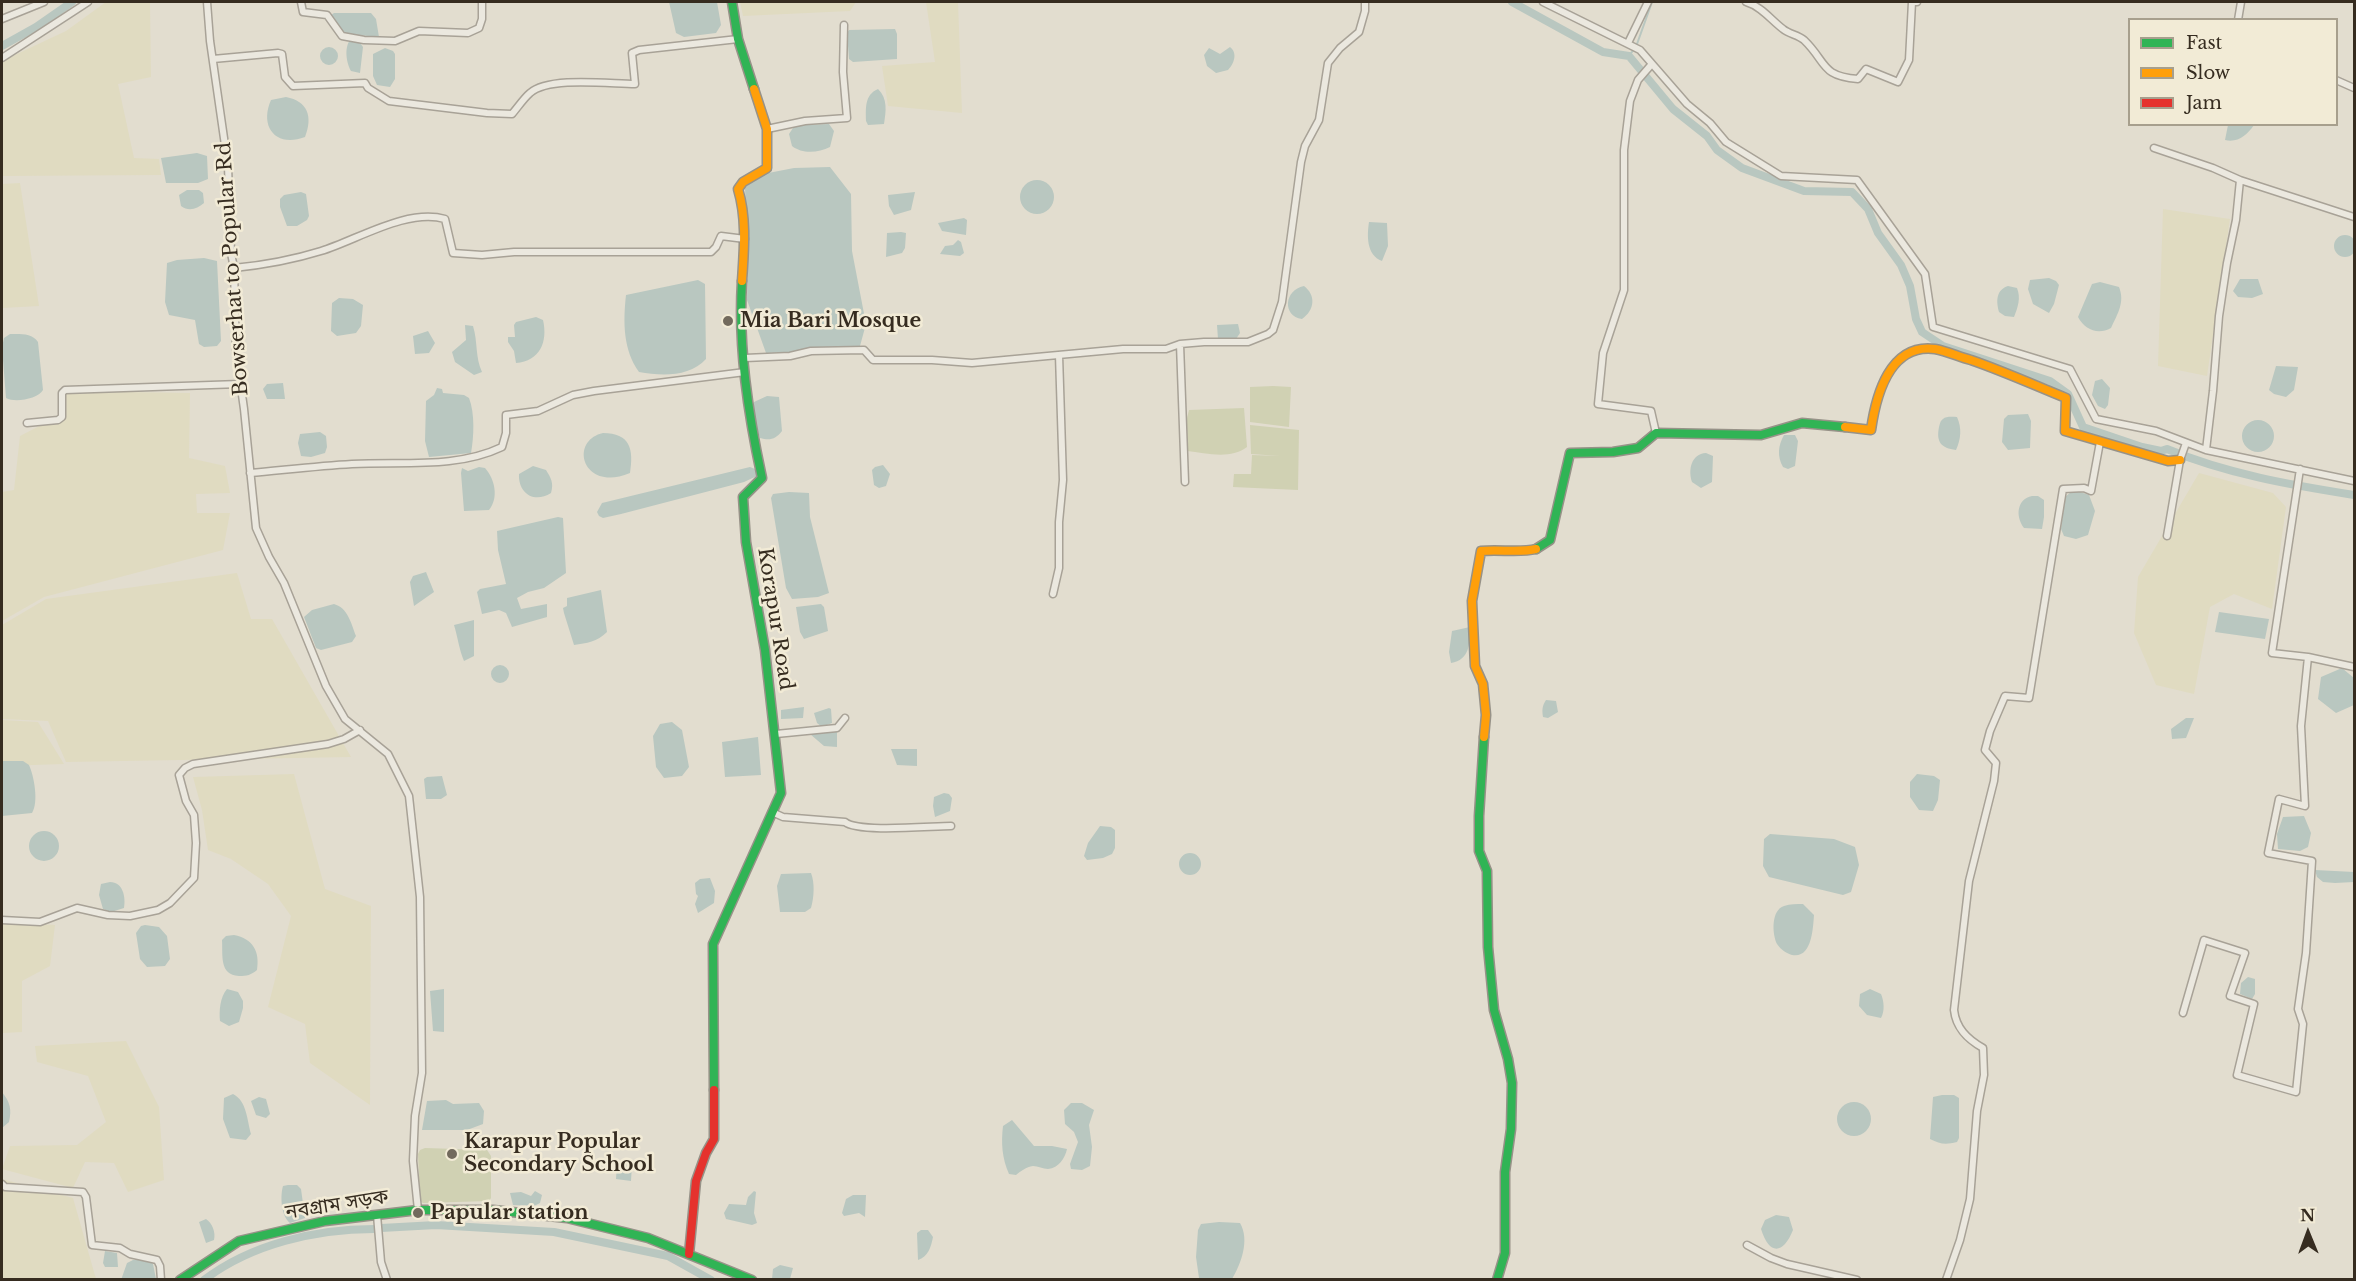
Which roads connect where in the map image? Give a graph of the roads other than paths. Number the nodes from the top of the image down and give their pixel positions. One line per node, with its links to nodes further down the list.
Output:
1 (44, 2): 14 (street)
2 (88, 2): 18 (street)
3 (207, 2): 19 (street, Bowserhat to Popular Rd)
4 (301, 2): 5 (street)
5 (482, 2)
6 (732, 2): 16 (street, Korapur Road)
7 (1365, 2): 29 (street)
8 (1543, 2): 17 (street)
9 (1648, 2): 17 (street)
10 (1746, 2): 11 (street)
11 (1917, 2)
12 (2241, 2): 13 (street)
13 (2238, 18)
14 (2, 19)
15 (844, 25): 23 (street)
16 (738, 39): 19 (street); 23 (street, Korapur Road)
17 (1628, 43): 20 (street)
18 (2, 58)
19 (213, 59): 28 (street, Bowserhat to Popular Rd)
20 (1650, 67): 35 (street); 37 (street)
21 (2338, 80): 22 (street)
22 (2355, 88)
23 (767, 129): 27 (street, Korapur Road)
24 (2154, 148): 25 (street)
25 (2240, 180): 26 (street); 38 (street)
26 (2355, 217)
27 (746, 239): 28 (street); 31 (street, Korapur Road)
28 (234, 268): 33 (street, Bowserhat to Popular Rd)
29 (1180, 344): 30 (street); 43 (street)
30 (1059, 355): 31 (street); 45 (street)
31 (745, 358): 32 (street, Korapur Road)
32 (745, 372): 41 (street); 50 (street, Korapur Road)
33 (240, 384): 34 (street); 41 (street, Bowserhat to Popular Rd)
34 (27, 423)
35 (1656, 433): 36 (street); 64 (street)
36 (2100, 442): 39 (street); 66 (street)
37 (2186, 444): 38 (street); 39 (street)
38 (2206, 450): 40 (street)
39 (2180, 460): 44 (street)
40 (2300, 469): 42 (street); 46 (street)
41 (250, 473): 49 (street, Bowserhat to Popular Rd)
42 (2355, 481)
43 (1185, 482)
44 (2167, 536)
45 (1053, 594)
46 (2308, 657): 47 (street); 54 (street)
47 (2355, 667)
48 (845, 718): 50 (street)
49 (360, 730): 53 (street); 56 (street, Bowserhat to Popular Rd)
50 (776, 734): 51 (street, Korapur Road)
51 (772, 813): 52 (street); 59 (street, Korapur Road)
52 (951, 826)
53 (2, 920)
54 (2183, 1013)
55 (2, 1184): 60 (street)
56 (418, 1210): 57 (street, নবগ্রাম সড়ক); 59 (street, নবগ্রাম সড়ক)
57 (377, 1215): 61 (street, নবগ্রাম সড়ক); 62 (street)
58 (1747, 1245): 65 (street)
59 (689, 1254): 63 (street, নবগ্রাম সড়ক)
60 (161, 1280)
61 (180, 1280)
62 (387, 1280)
63 (752, 1280)
64 (1497, 1280)
65 (1857, 1280)
66 (1946, 1280)

